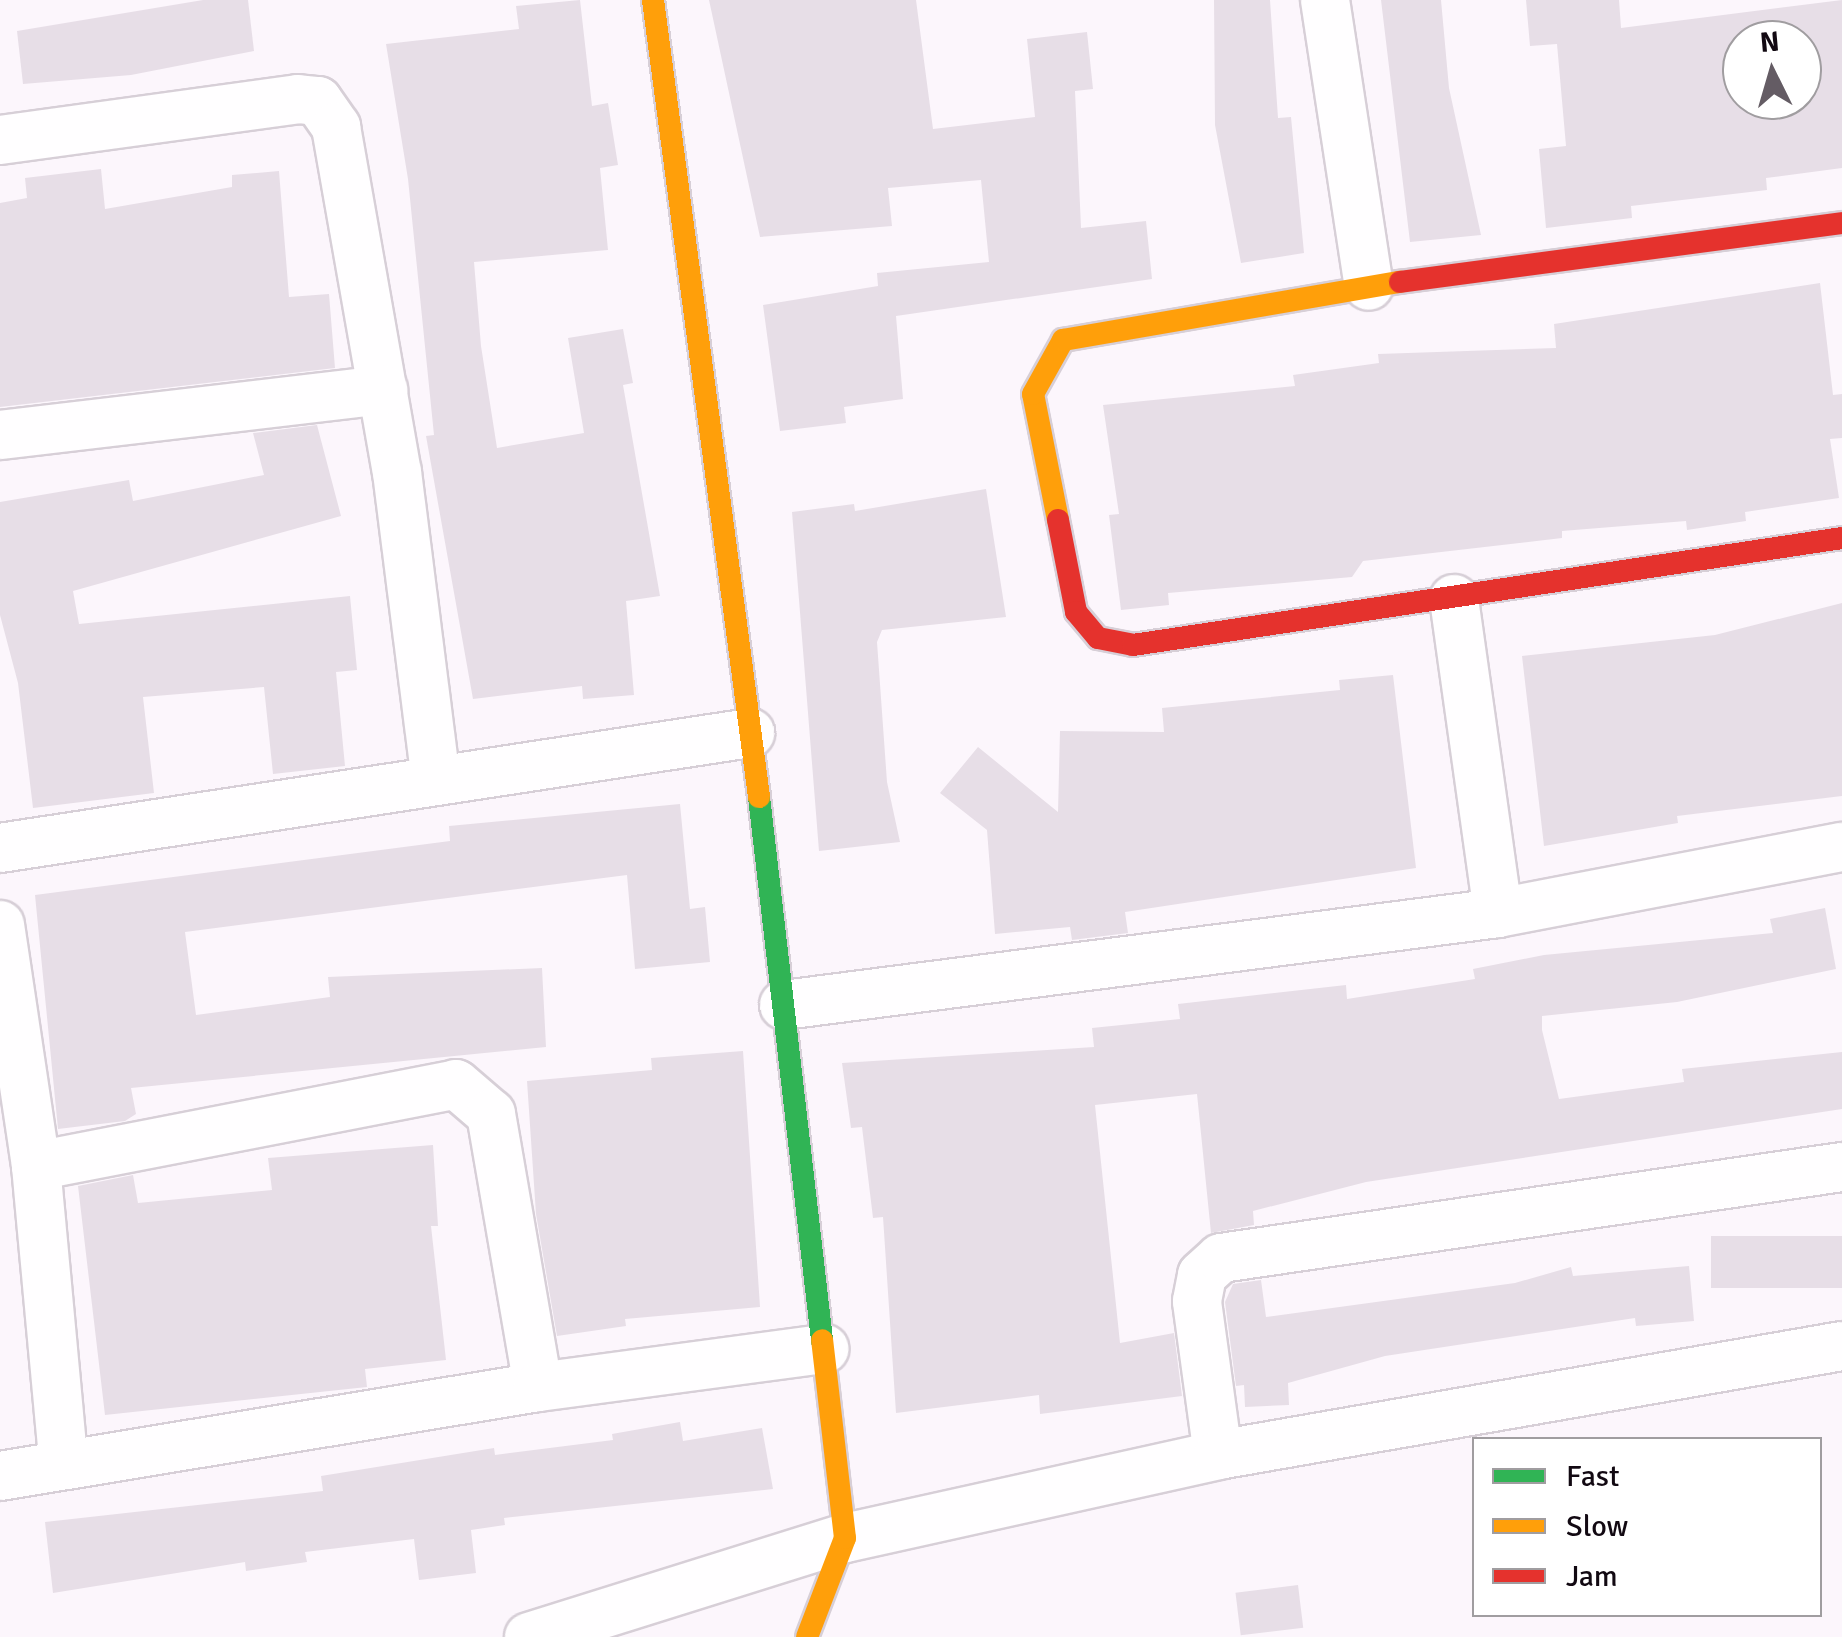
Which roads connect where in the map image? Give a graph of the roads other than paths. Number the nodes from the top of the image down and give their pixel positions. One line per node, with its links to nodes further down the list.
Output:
1 (653, 0): 10 (street)
2 (1325, 0): 5 (street)
3 (0, 140): 6 (street)
4 (1842, 223): 5 (street)
5 (1369, 286): 9 (street)
6 (382, 390): 7 (street); 11 (street)
7 (0, 435)
8 (1842, 538): 9 (street)
9 (1454, 599): 14 (street)
10 (750, 733): 11 (street); 16 (street)
11 (436, 780): 13 (street)
12 (1842, 847): 14 (street)
13 (0, 848)
14 (1498, 913): 16 (street)
15 (0, 925): 17 (street)
16 (784, 1006): 20 (street)
17 (36, 1166): 21 (street); 23 (street)
18 (1842, 1167): 22 (street)
19 (1842, 1346): 22 (street)
20 (824, 1349): 21 (street); 25 (street)
21 (538, 1387): 23 (street)
22 (1218, 1455): 25 (street)
23 (64, 1466): 24 (street)
24 (0, 1476)
25 (844, 1538): 26 (street); 27 (street)
26 (530, 1637)
27 (807, 1637)

